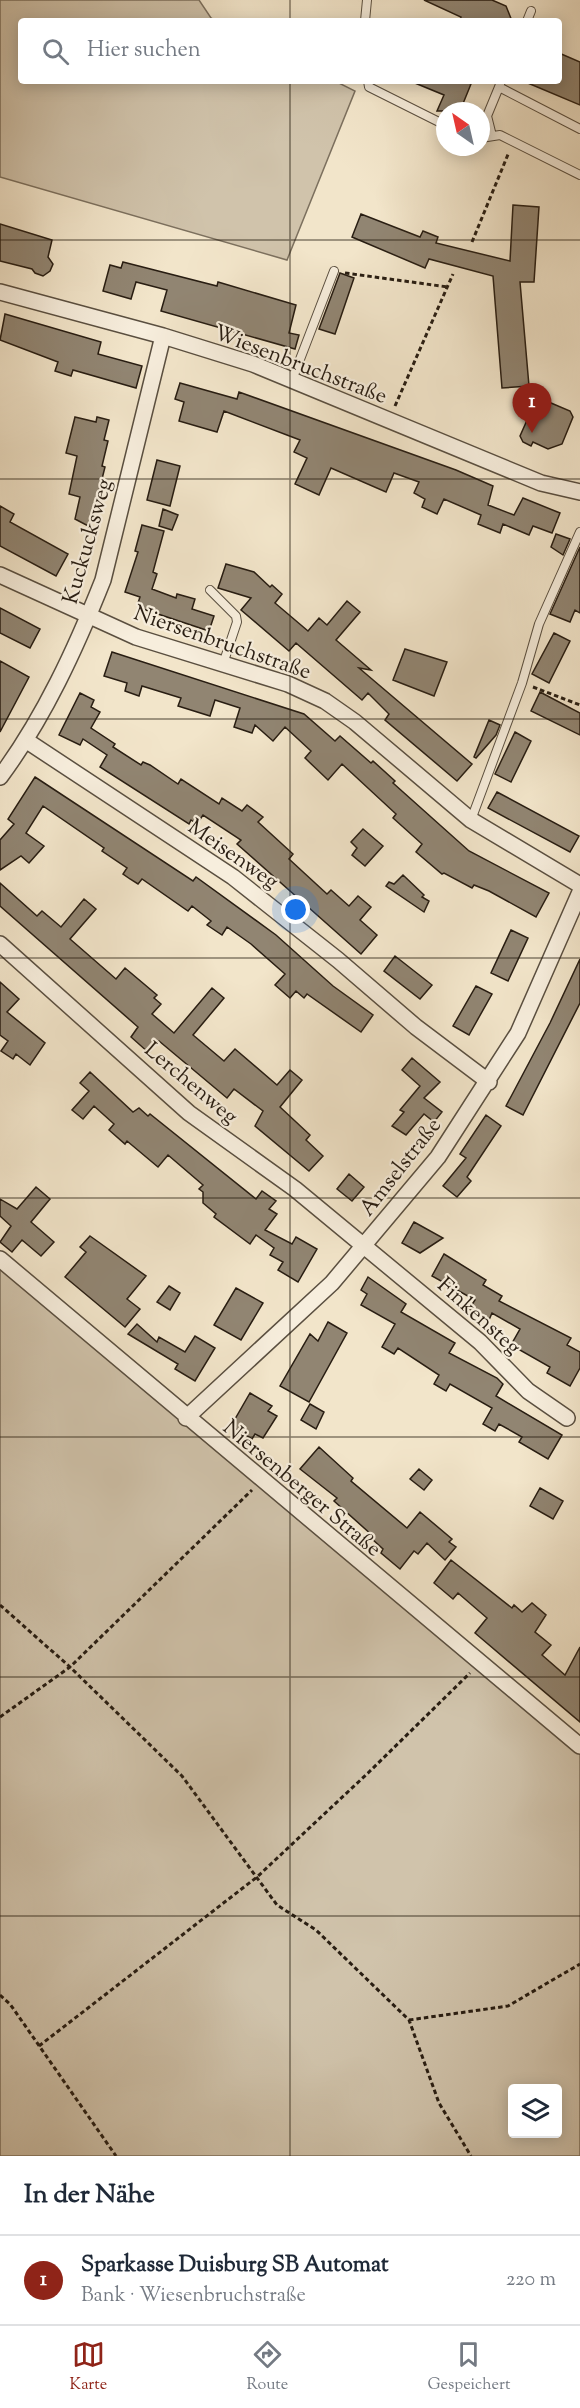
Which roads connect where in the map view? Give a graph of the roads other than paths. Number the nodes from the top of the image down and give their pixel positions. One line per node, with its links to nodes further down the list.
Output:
1 (367, 0): 3 (lane)
2 (531, 11): 4 (lane)
3 (365, 18)
4 (528, 18)
5 (368, 84): 7 (lane)
6 (500, 84): 8 (lane); 9 (lane)
7 (436, 120)
8 (580, 129)
9 (492, 136): 10 (lane)
10 (580, 175)
11 (334, 271): 14 (lane)
12 (0, 292): 13 (street, Wiesenbruchstraße)
13 (163, 336): 14 (street, Wiesenbruchstraße); 19 (street, Kuckucksweg)
14 (292, 380): 15 (street, Wiesenbruchstraße)
15 (580, 492)
16 (580, 532): 23 (lane)
17 (0, 575): 19 (street, Niersenbruchstraße)
18 (210, 590): 20 (lane)
19 (89, 616): 20 (street, Niersenbruchstraße); 21 (street, Kuckucksweg)
20 (223, 664): 23 (street, Niersenbruchstraße)
21 (27, 741): 22 (street, Kuckucksweg); 27 (street, Meisenweg)
22 (0, 777)
23 (471, 820): 24 (street, Niersenbruchstraße)
24 (580, 885)
25 (580, 892): 27 (street, Amselstraße)
26 (0, 944): 28 (street, Lerchenweg)
27 (489, 1082): 28 (street, Amselstraße)
28 (363, 1246): 30 (street, Amselstraße); 31 (street, Finkensteg)
29 (0, 1259): 30 (street, Niersenberger Straße)
30 (186, 1418): 32 (street, Niersenberger Straße)
31 (567, 1418)
32 (580, 1746)

